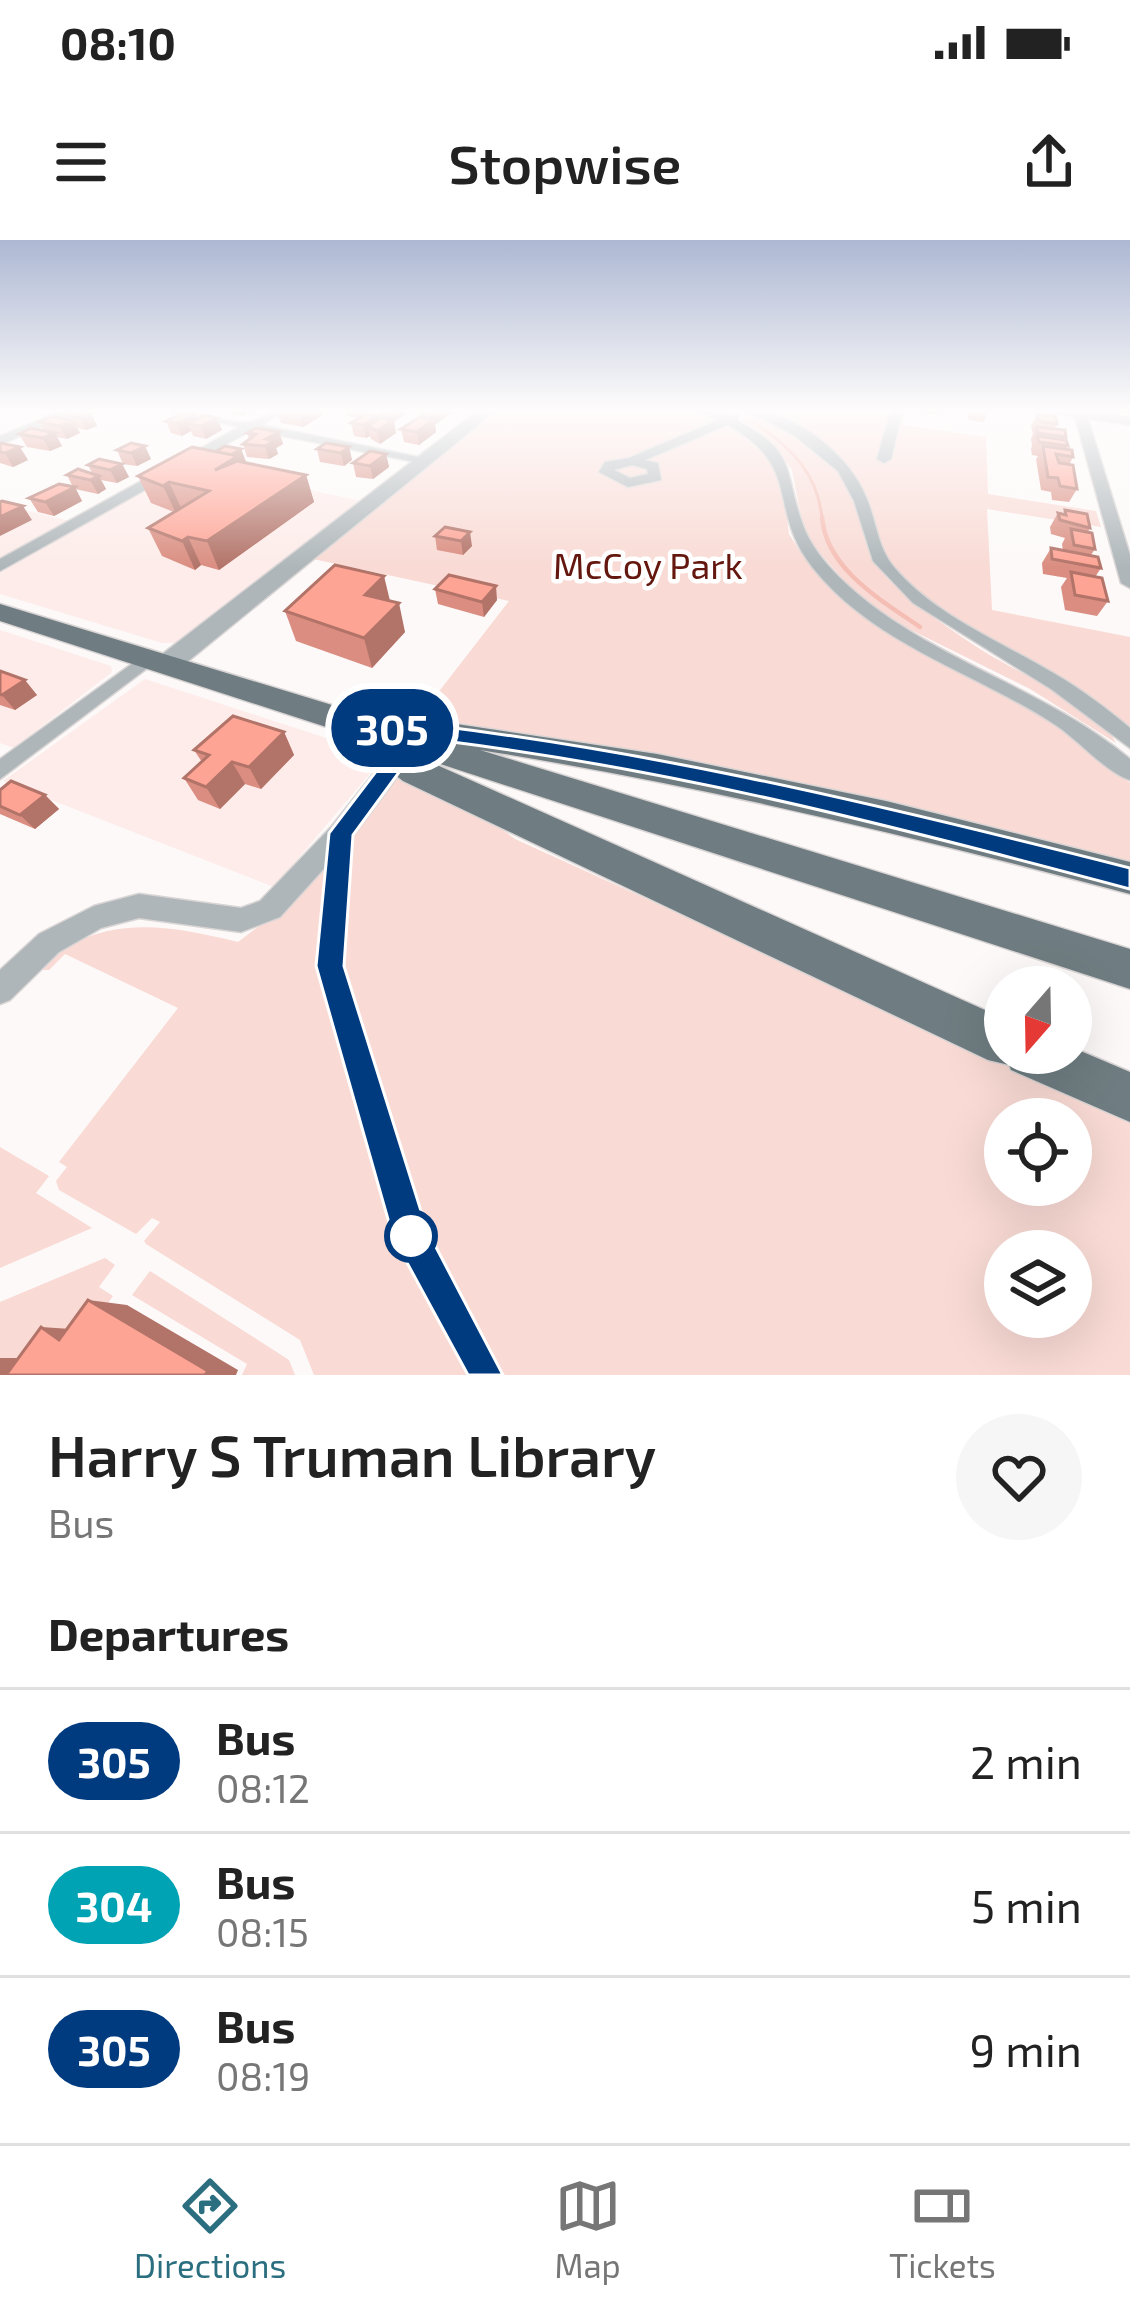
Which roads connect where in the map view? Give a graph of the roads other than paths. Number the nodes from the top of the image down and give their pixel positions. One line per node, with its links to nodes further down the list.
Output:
1 (187, 462): 6 (street)
2 (423, 462): 9 (street)
3 (780, 462): 11 (street)
4 (836, 462): 11 (street)
5 (1095, 462): 7 (street)
6 (0, 566)
7 (1130, 583)
8 (0, 612): 9 (main road)
9 (157, 662): 10 (main road); 13 (street)
10 (356, 724): 12 (main road); 14 (main road); 15 (main road)
11 (1126, 756)
12 (397, 760): 16 (street); 17 (main road)
13 (0, 771)
14 (1130, 878)
15 (1126, 967)
16 (0, 991)
17 (984, 1033)
18 (1077, 1074): 19 (main road)
19 (1130, 1097)

